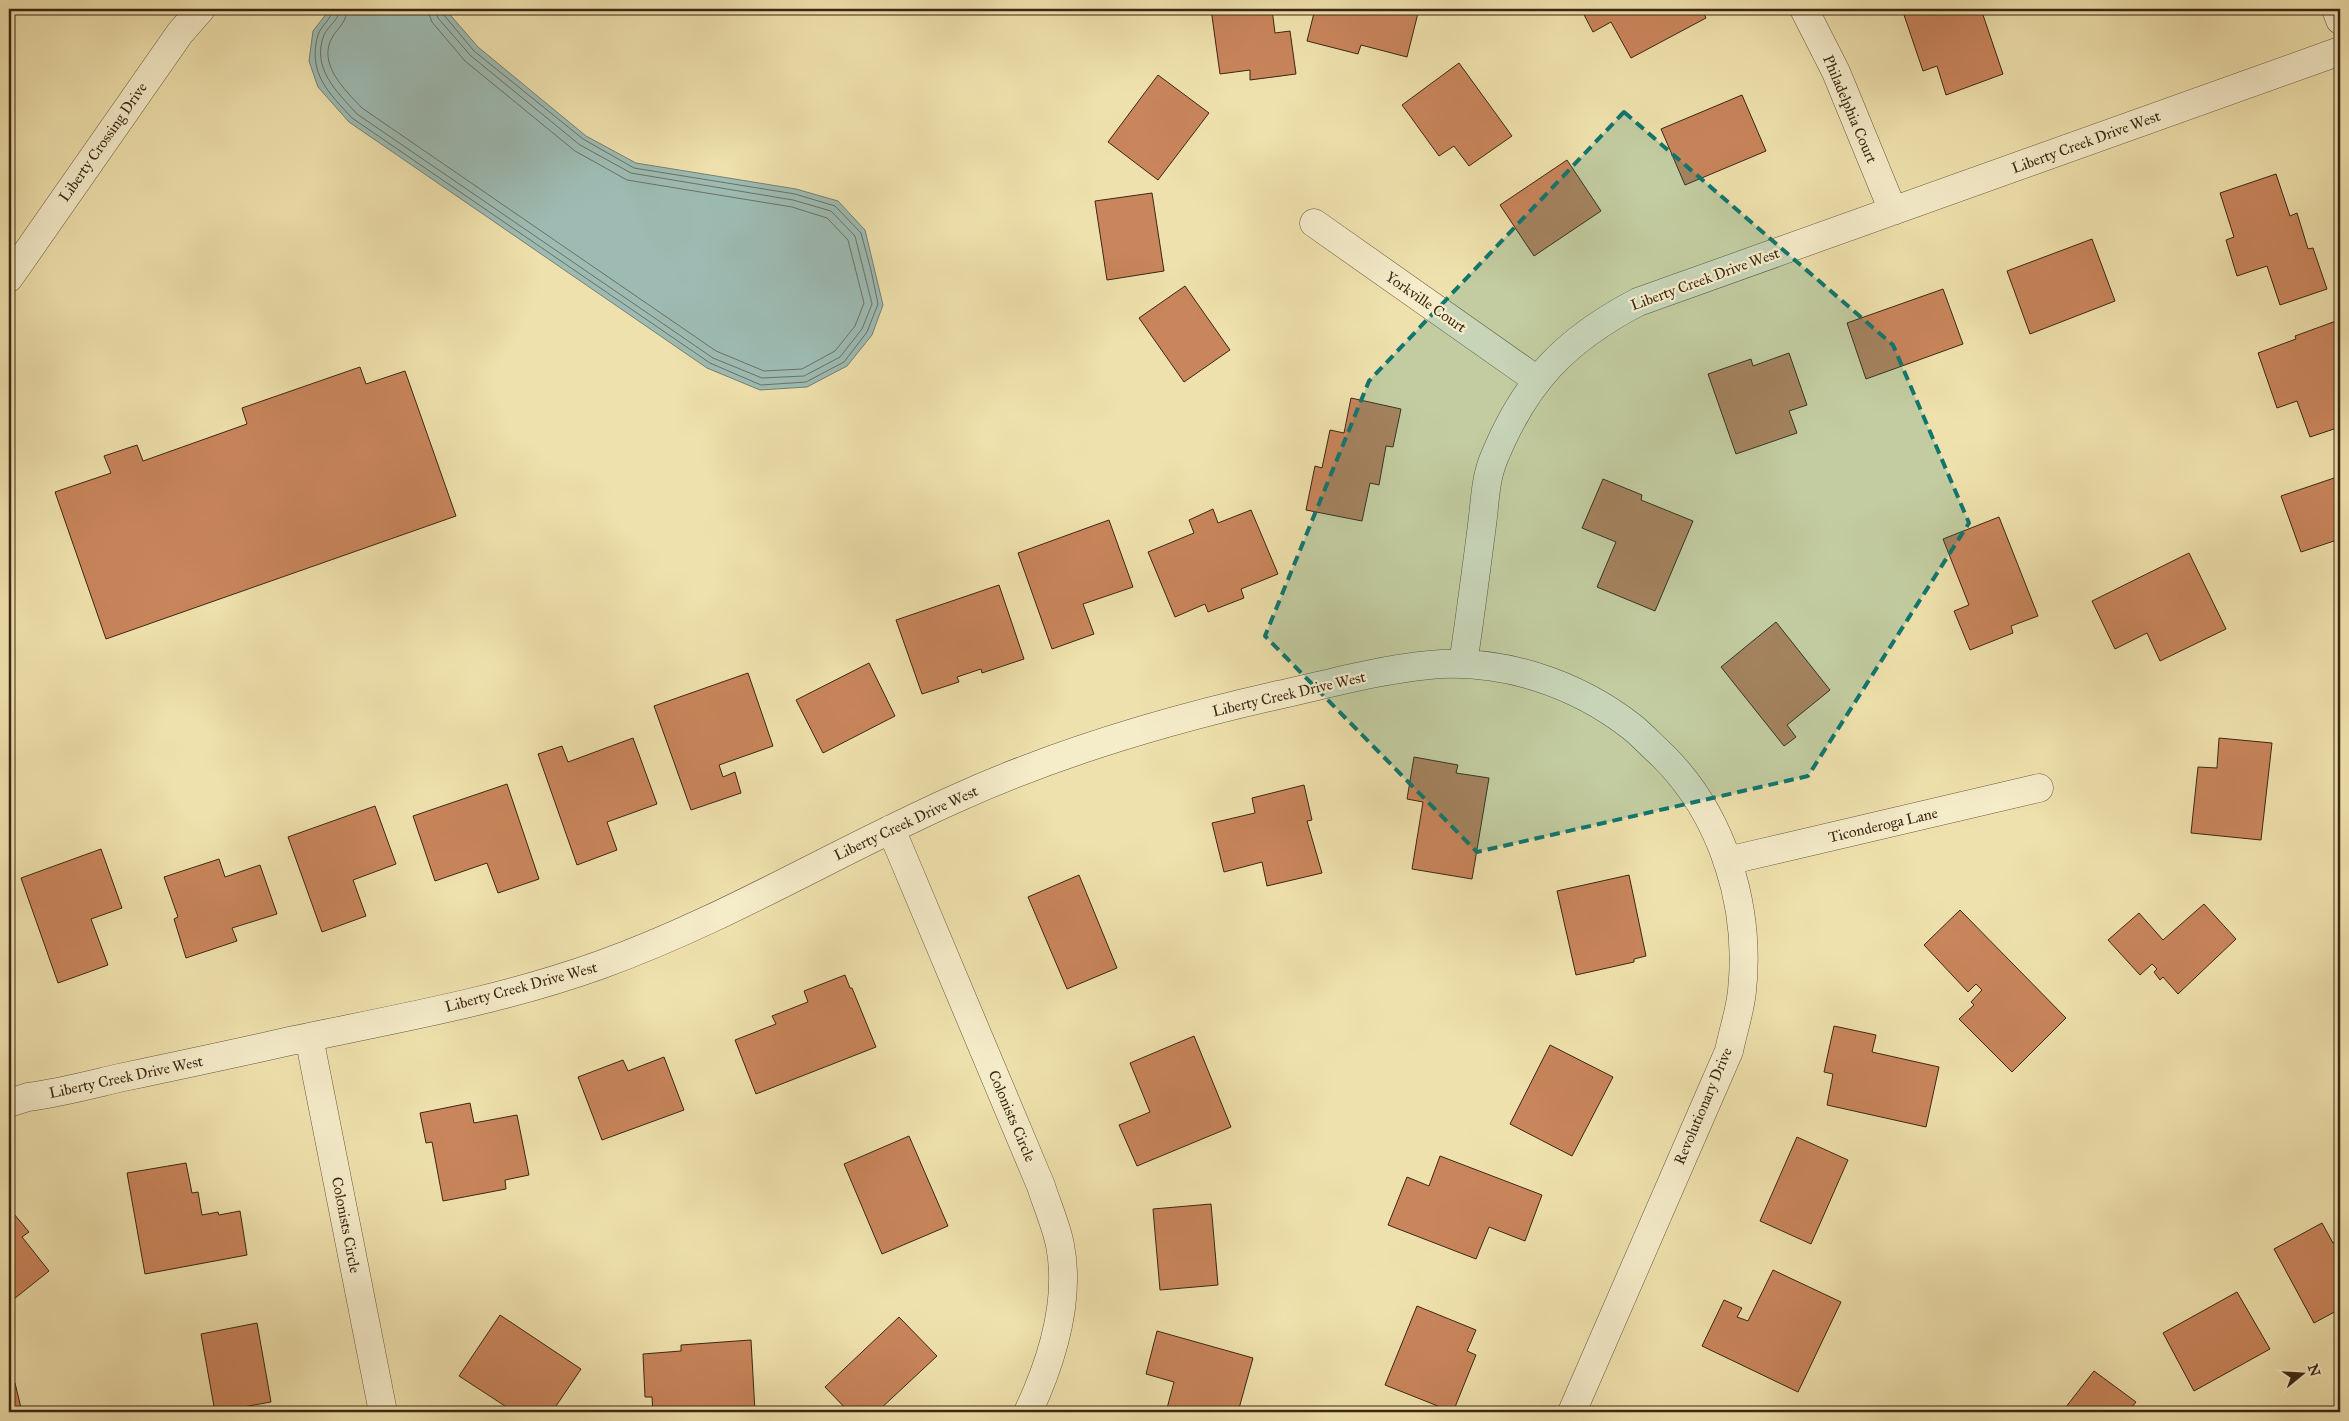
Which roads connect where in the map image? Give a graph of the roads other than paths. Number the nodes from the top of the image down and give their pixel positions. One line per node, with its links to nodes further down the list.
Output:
1 (201, 9): 8 (street, Liberty Crossing Drive)
2 (1804, 9): 6 (street, Philadelphia Court)
3 (2336, 9): 4 (street)
4 (2340, 20)
5 (2340, 51): 6 (street, Liberty Creek Drive West)
6 (1893, 211): 9 (street, Liberty Creek Drive West)
7 (1314, 223): 9 (street, Yorkville Court)
8 (9, 278)
9 (1537, 380): 10 (street, Liberty Creek Drive West)
10 (1463, 664): 12 (street, Liberty Creek Drive West); 13 (street, Revolutionary Drive)
11 (2039, 788): 13 (street, Ticonderoga Lane)
12 (891, 829): 14 (street, Liberty Creek Drive West); 17 (street, Colonists Circle)
13 (1727, 861): 18 (street, Revolutionary Drive)
14 (309, 1037): 15 (street, Liberty Creek Drive West); 16 (street, Colonists Circle)
15 (9, 1103)
16 (383, 1412)
17 (1028, 1412)
18 (1572, 1412)

